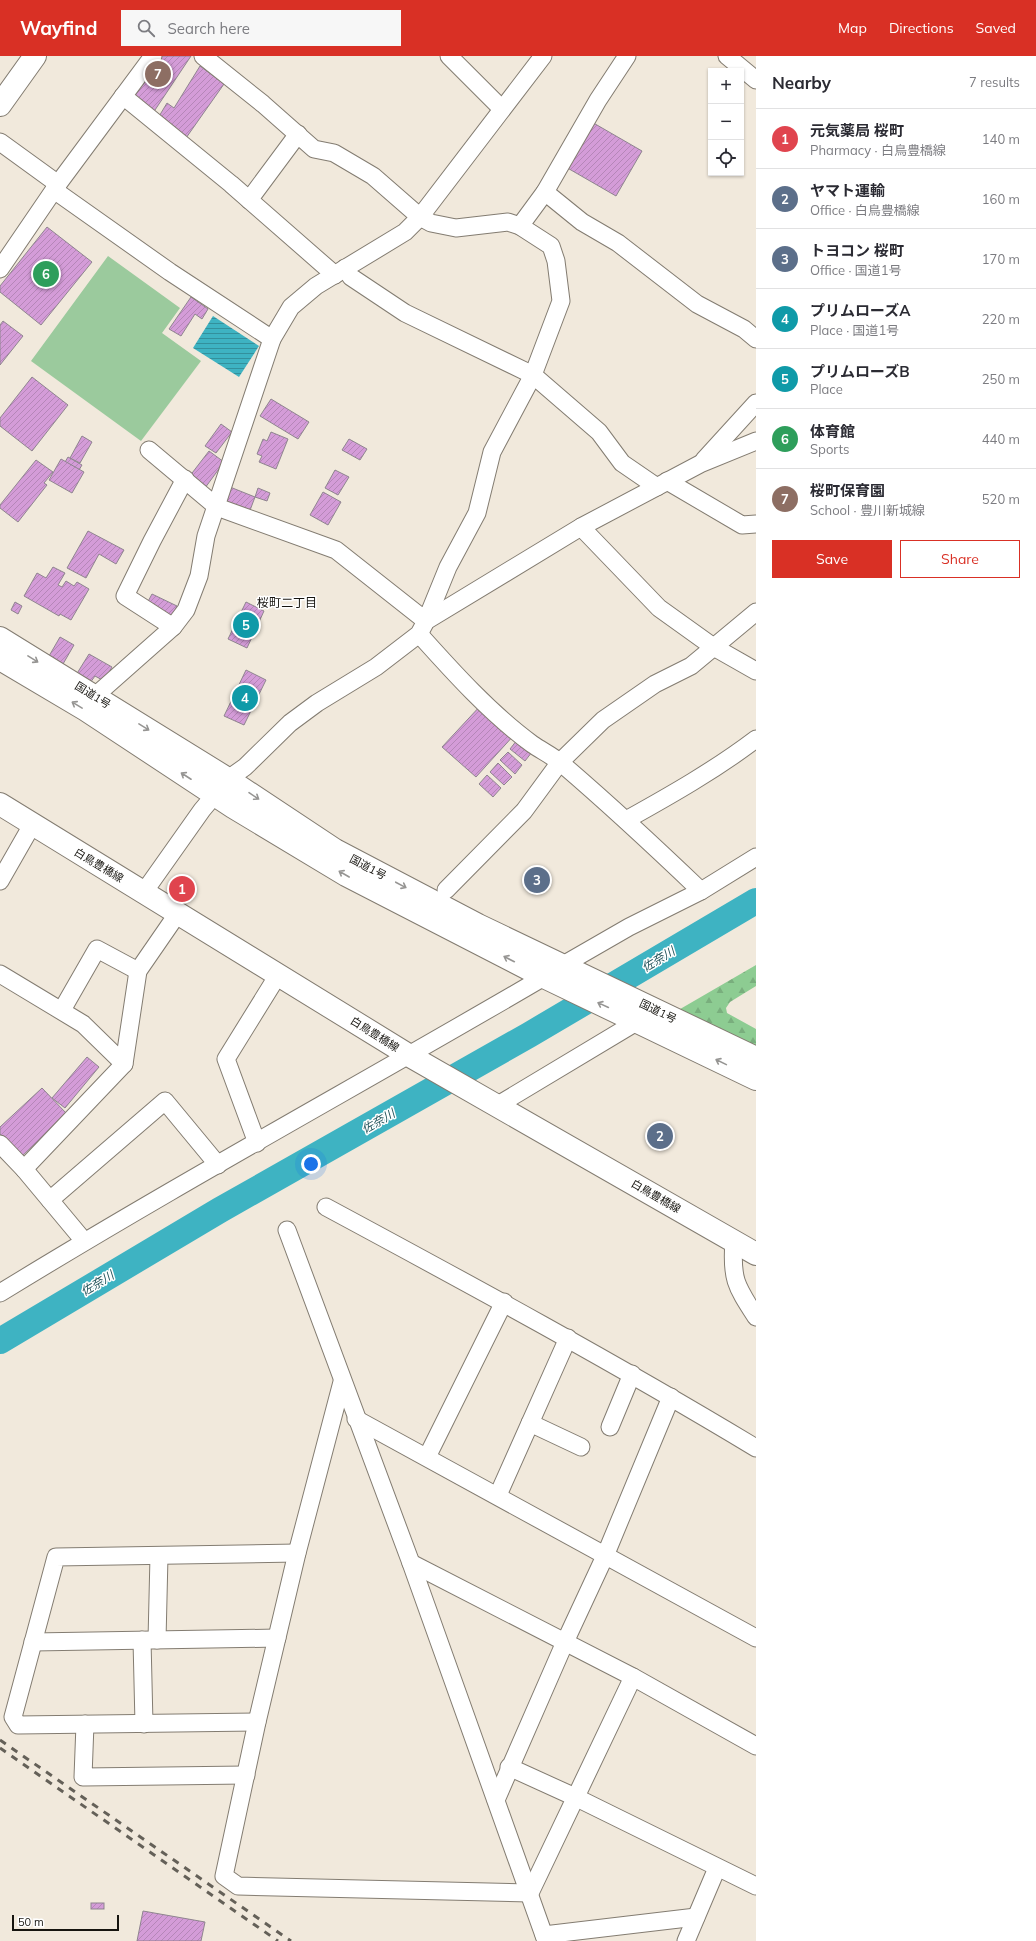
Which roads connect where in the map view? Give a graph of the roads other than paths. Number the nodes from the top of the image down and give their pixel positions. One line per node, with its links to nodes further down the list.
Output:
1 (35, 56): 10 (main road)
2 (153, 56): 9 (street)
3 (202, 56): 12 (street)
4 (449, 56): 11 (street)
5 (543, 56): 11 (street)
6 (627, 56): 15 (street)
7 (727, 56): 8 (street)
8 (756, 80)
9 (123, 96): 14 (street); 16 (street)
10 (0, 105)
11 (502, 109): 17 (street)
12 (298, 134): 16 (street); 17 (street)
13 (0, 142): 14 (street)
14 (56, 187): 19 (street); 21 (street)
15 (545, 192): 18 (street); 22 (street)
16 (249, 200): 20 (street)
17 (420, 218): 18 (street); 20 (street)
18 (520, 226): 23 (street)
19 (0, 269)
20 (340, 271): 21 (street); 23 (street)
21 (272, 339): 30 (street)
22 (756, 339)
23 (533, 375): 29 (street); 35 (street)
24 (756, 403): 27 (street)
25 (756, 441): 27 (street)
26 (149, 450): 28 (street)
27 (700, 464): 29 (street)
28 (185, 479): 30 (street); 34 (street)
29 (662, 484): 31 (street); 32 (street)
30 (217, 507): 34 (street); 35 (street)
31 (756, 524)
32 (581, 527): 35 (street); 37 (street)
33 (756, 612): 37 (street)
34 (173, 627): 40 (street)
35 (423, 627): 42 (street); 43 (street)
36 (0, 638): 40 (main road, 国道1号, one-way to 40)
37 (712, 646): 39 (street); 42 (street)
38 (0, 659): 43 (main road, 国道1号, one-way to 38)
39 (756, 671)
40 (95, 696): 43 (main road, 国道1号, one-way to 43)
41 (756, 739): 45 (street)
42 (560, 762): 45 (street); 49 (street)
43 (221, 786): 51 (street); 53 (main road, 国道1号, one-way to 53); 57 (main road, 国道1号, one-way to 43)
44 (0, 804): 46 (main road, 白鳥豊橋線)
45 (626, 820): 50 (street)
46 (32, 825): 48 (street); 51 (main road, 白鳥豊橋線)
47 (756, 857): 50 (street)
48 (0, 881)
49 (446, 890)
50 (701, 891): 53 (street)
51 (144, 892): 52 (main road, 白鳥豊橋線)
52 (178, 913): 54 (street); 56 (main road, 白鳥豊橋線)
53 (563, 965): 59 (main road, 国道1号)
54 (138, 971): 58 (street); 62 (street)
55 (0, 974): 58 (street)
56 (278, 975): 60 (main road, 白鳥豊橋線); 65 (street)
57 (544, 977): 59 (main road, 国道1号, one-way to 57); 60 (street)
58 (62, 1010): 62 (street)
59 (645, 1015): 61 (main road, 国道1号); 63 (main road, 国道1号, one-way to 59); 64 (street)
60 (410, 1056): 64 (main road, 白鳥豊橋線); 65 (street)
61 (756, 1058)
62 (124, 1064): 68 (street)
63 (756, 1080)
64 (498, 1105): 73 (main road, 白鳥豊橋線)
65 (257, 1143): 67 (street)
66 (0, 1144): 68 (street)
67 (218, 1165): 69 (street); 72 (street)
68 (24, 1169): 69 (street)
69 (50, 1200): 72 (street)
70 (326, 1207): 76 (street)
71 (287, 1230): 80 (street)
72 (84, 1241): 75 (street)
73 (734, 1241): 74 (main road, 白鳥豊橋線); 77 (street)
74 (756, 1254)
75 (0, 1293)
76 (504, 1302): 78 (street); 87 (street)
77 (756, 1317)
78 (568, 1338): 79 (street); 83 (street)
79 (632, 1374): 81 (street); 84 (street)
80 (342, 1382): 82 (street); 89 (street)
81 (671, 1396): 86 (street); 91 (street)
82 (356, 1418): 87 (street); 92 (street)
83 (530, 1423): 85 (street); 88 (street)
84 (610, 1427)
85 (581, 1447)
86 (756, 1448)
87 (427, 1457): 88 (street)
88 (498, 1495): 91 (street)
89 (297, 1554): 90 (street); 93 (street)
90 (159, 1556): 95 (street); 96 (street)
91 (605, 1556): 94 (street); 97 (street)
92 (411, 1563): 97 (street); 106 (street)
93 (277, 1638): 95 (street); 99 (street)
94 (756, 1638)
95 (150, 1640): 96 (street); 101 (street)
96 (33, 1642): 100 (street)
97 (565, 1642): 98 (street); 103 (street)
98 (633, 1677): 102 (street); 105 (street)
99 (257, 1722): 101 (street); 104 (street)
100 (85, 1724): 101 (street); 104 (street)
101 (144, 1724)
102 (756, 1746)
103 (509, 1767): 105 (street); 106 (street)
104 (246, 1775): 109 (street)
105 (575, 1797): 107 (street); 109 (street)
106 (496, 1800): 109 (street)
107 (717, 1868): 108 (street); 110 (street)
108 (756, 1886)
109 (530, 1893): 111 (street)
110 (696, 1917): 111 (street); 112 (street)
111 (545, 1938)
112 (686, 1941)

